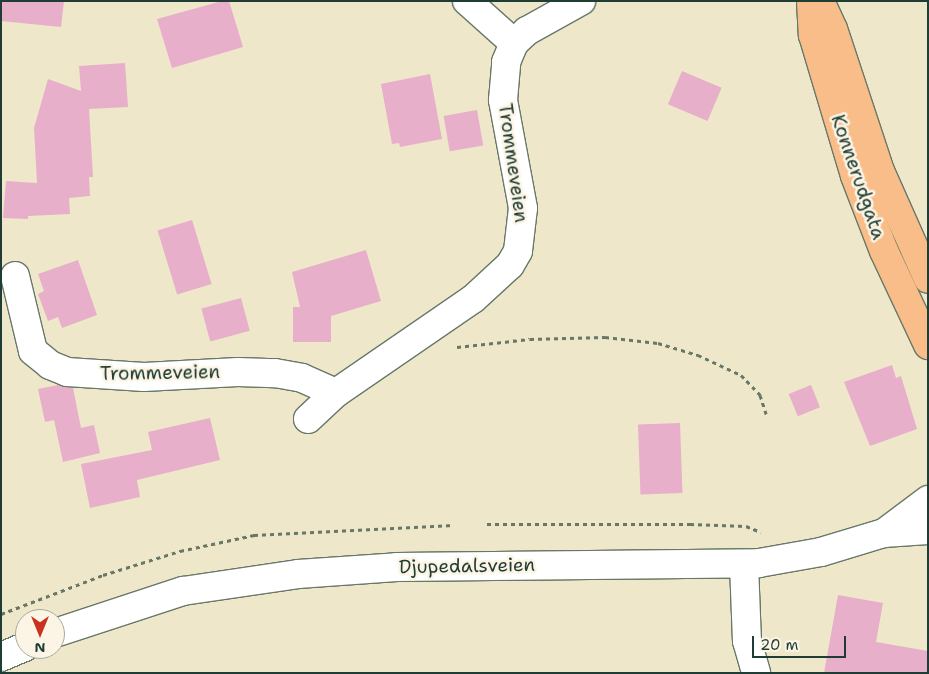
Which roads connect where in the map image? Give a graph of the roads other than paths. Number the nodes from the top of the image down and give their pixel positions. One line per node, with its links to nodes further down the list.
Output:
1 (467, 1): 5 (street)
2 (581, 1): 5 (street)
3 (812, 1): 8 (main road, Konnerudgata)
4 (820, 1): 7 (main road, Konnerudgata)
5 (514, 43): 9 (street, Trommeveien)
6 (15, 276): 9 (street, Trommeveien)
7 (928, 279)
8 (928, 345)
9 (336, 393): 10 (street, Trommeveien)
10 (308, 419)
11 (928, 500): 13 (street, Djupedalsveien)
12 (928, 530): 13 (street, Djupedalsveien)
13 (884, 533): 14 (street, Djupedalsveien)
14 (744, 564): 15 (street, Djupedalsveien); 18 (street)
15 (65, 631)
16 (15, 651): 17 (street)
17 (1, 657)
18 (756, 673)

